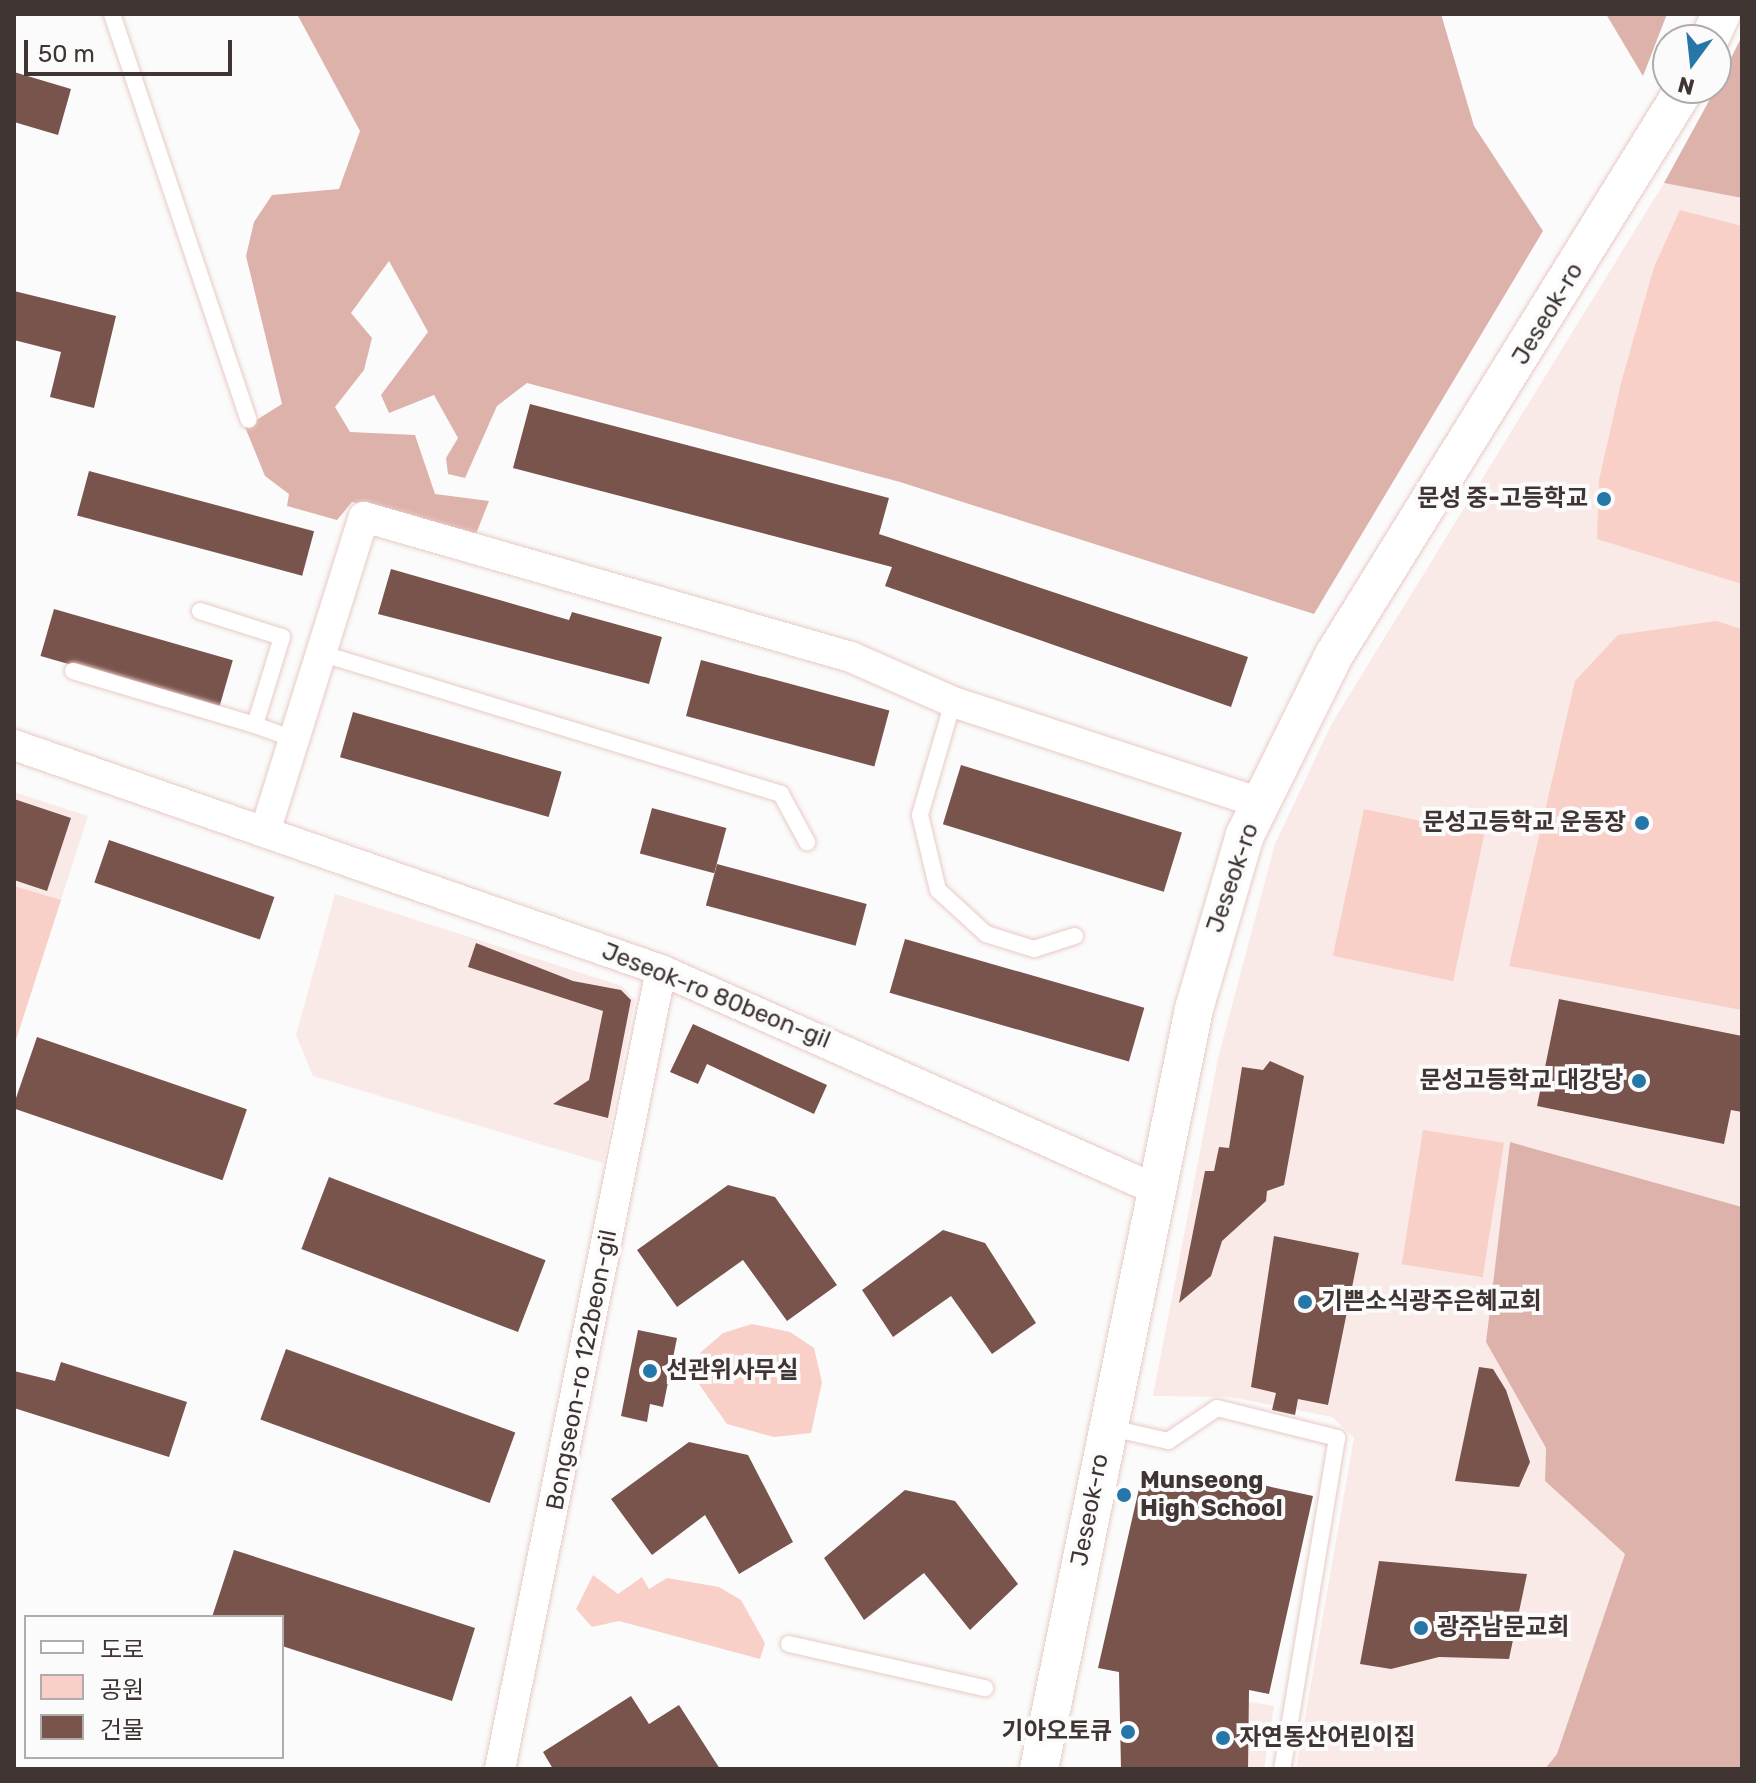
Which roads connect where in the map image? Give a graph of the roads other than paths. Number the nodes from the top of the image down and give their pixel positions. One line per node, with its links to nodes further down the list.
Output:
1 (112, 14): 3 (lane)
2 (1675, 104): 11 (street, Jeseok-ro)
3 (249, 420)
4 (200, 611): 8 (lane)
5 (320, 653): 7 (street); 9 (street); 13 (lane)
6 (73, 671): 8 (lane)
7 (953, 702): 11 (street); 14 (lane)
8 (255, 725): 9 (lane)
9 (293, 739): 12 (street)
10 (14, 745): 12 (street, Jeseok-ro 80beon-gil)
11 (1260, 803): 16 (street, Jeseok-ro)
12 (265, 832): 15 (street, Jeseok-ro 80beon-gil)
13 (807, 842)
14 (1075, 936)
15 (661, 970): 16 (street, Jeseok-ro 80beon-gil); 20 (street, Bongseon-ro 122beon-gil)
16 (1155, 1189): 17 (street, Jeseok-ro)
17 (1106, 1427): 21 (street, Jeseok-ro); 22 (lane)
18 (789, 1644): 19 (lane)
19 (985, 1688)
20 (500, 1769)
21 (1039, 1769)
22 (1282, 1769)

